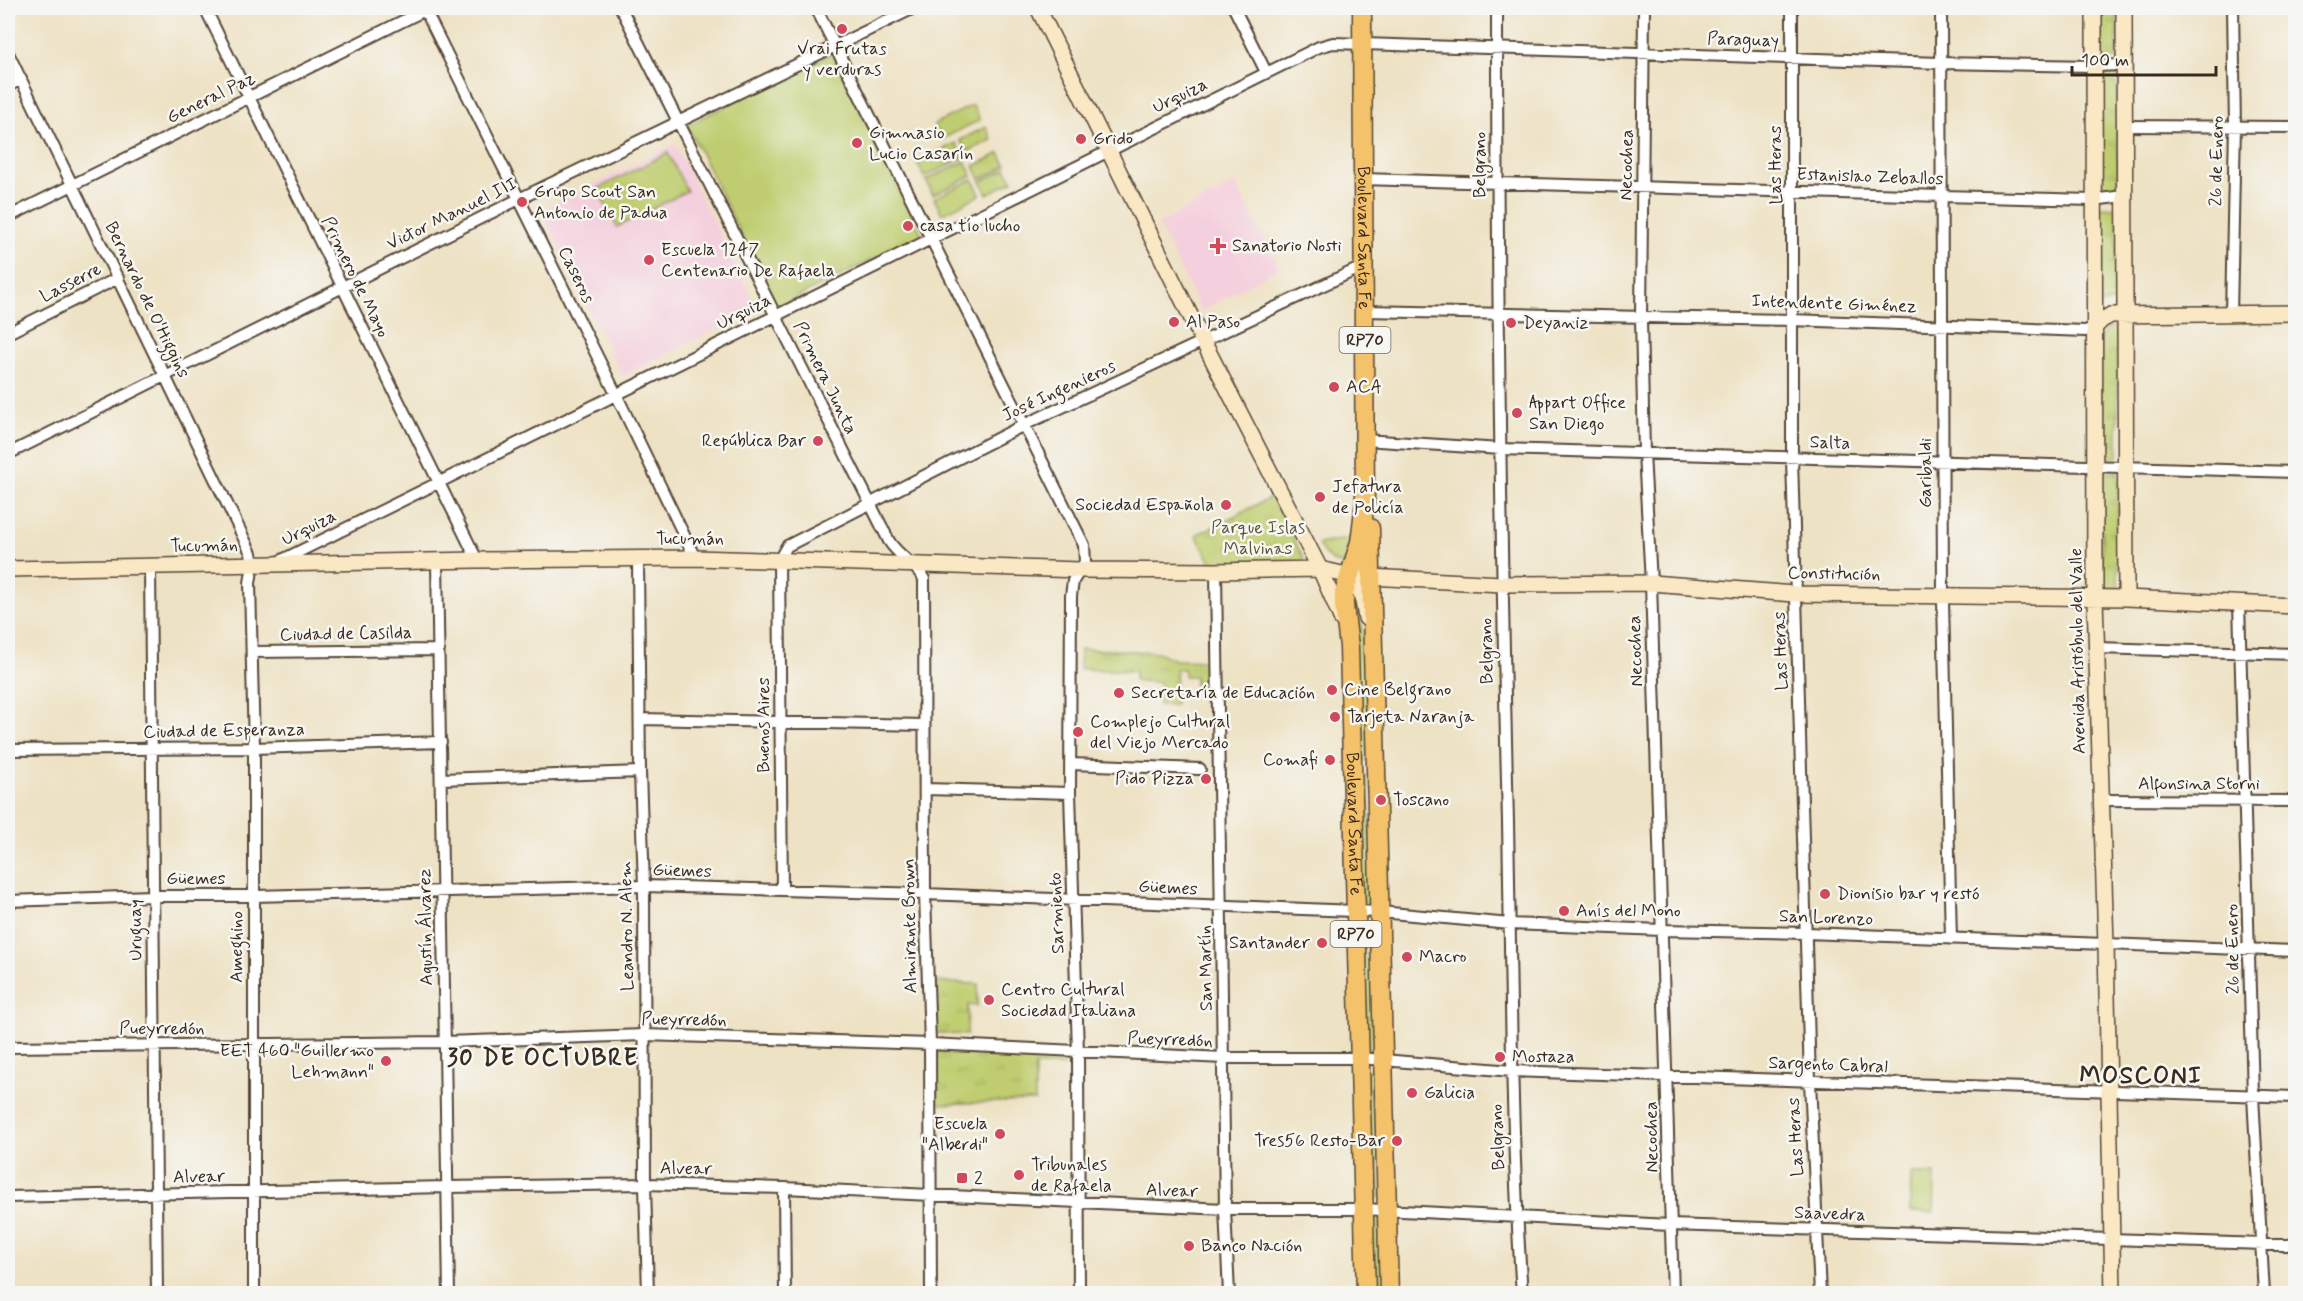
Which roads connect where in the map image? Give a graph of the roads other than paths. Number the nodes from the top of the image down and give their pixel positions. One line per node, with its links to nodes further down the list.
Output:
1 (205, 8): 28 (street, Primero de Mayo)
2 (426, 8): 28 (street, General Paz); 41 (street, Caseros)
3 (621, 8): 29 (street, Primera Junta)
4 (816, 8): 17 (street, Sarmiento)
5 (914, 8): 17 (street, Victor Manuel III)
6 (1038, 8): 33 (street)
7 (1234, 8): 25 (street)
8 (1362, 8): 16 (main road, Boulevard Santa Fe / RP70)
9 (1497, 8): 18 (street, Belgrano)
10 (1644, 8): 20 (street, Necochea)
11 (1792, 8): 21 (street, Las Heras)
12 (1941, 8): 22 (street, Garibaldi)
13 (2094, 8): 24 (street, Avenida Aristóbulo del Valle)
14 (2124, 8): 23 (street)
15 (2233, 8): 31 (street, 26 de Enero)
16 (1362, 44): 18 (street, Paraguay); 25 (street, Urquiza); 34 (main road, Boulevard Santa Fe / RP70)
17 (835, 47): 29 (street, Victor Manuel III); 44 (street, Sarmiento)
18 (1497, 47): 20 (street, Paraguay); 35 (street, Belgrano)
19 (8, 53): 26 (street, Bernardo de O'Higgins)
20 (1644, 54): 21 (street, Paraguay); 37 (street, Necochea)
21 (1793, 57): 22 (street, Paraguay); 38 (street, Las Heras)
22 (1941, 63): 24 (street, Paraguay); 39 (street, Garibaldi)
23 (2124, 65): 24 (street, Paraguay); 30 (street)
24 (2093, 66): 42 (street, Avenida Aristóbulo del Valle)
25 (1266, 72): 33 (street, Urquiza)
26 (21, 80): 27 (street); 36 (street, Bernardo de O'Higgins)
27 (8, 86)
28 (248, 98): 36 (street, General Paz); 47 (street, Primero de Mayo)
29 (678, 122): 41 (street, Victor Manuel III); 51 (street, Primera Junta)
30 (2123, 126): 31 (street); 40 (street)
31 (2235, 126): 32 (street); 50 (street, 26 de Enero)
32 (2295, 127)
33 (1107, 151): 44 (street, Urquiza); 59 (street)
34 (1362, 179): 35 (street, Estanislao Zeballos); 45 (main road, Boulevard Santa Fe / RP70)
35 (1497, 181): 37 (street, Estanislao Zeballos); 53 (street, Belgrano)
36 (72, 184): 43 (street, General Paz); 46 (street, Bernardo de O'Higgins)
37 (1643, 188): 38 (street, Estanislao Zeballos); 54 (street, Necochea)
38 (1793, 191): 39 (street, Estanislao Zeballos); 55 (street, Las Heras)
39 (1942, 196): 42 (street, Estanislao Zeballos); 56 (street, Garibaldi)
40 (2124, 196): 42 (street, Estanislao Zeballos); 52 (street)
41 (519, 199): 47 (street, Victor Manuel III); 61 (street, Caseros)
42 (2093, 200): 57 (street, Avenida Aristóbulo del Valle)
43 (8, 217)
44 (931, 237): 51 (street, Urquiza); 62 (street, Sarmiento)
45 (1364, 266): 48 (main road, Boulevard Santa Fe / RP70); 59 (street, José Ingenieros)
46 (118, 278): 58 (street, Lasserre); 60 (street, Bernardo de O'Higgins)
47 (342, 288): 60 (street, Victor Manuel III); 72 (street, Primero de Mayo)
48 (1365, 311): 53 (street, Intendente Giménez); 63 (main road, Boulevard Santa Fe / RP70)
49 (2295, 313): 50 (street, Intendente Giménez)
50 (2231, 314): 52 (street, Intendente Giménez)
51 (775, 315): 61 (street, Urquiza); 74 (street, Primera Junta)
52 (2124, 315): 57 (street, Intendente Giménez); 70 (street)
53 (1499, 316): 54 (street, Intendente Giménez); 64 (street, Belgrano)
54 (1641, 319): 55 (street, Intendente Giménez); 65 (street, Necochea)
55 (1791, 320): 56 (street, Intendente Giménez); 67 (street, Las Heras)
56 (1941, 327): 57 (street, Intendente Giménez); 68 (street, Garibaldi)
57 (2094, 328): 69 (street, Avenida Aristóbulo del Valle)
58 (8, 333)
59 (1203, 341): 62 (street, José Ingenieros); 85 (street)
60 (166, 375): 66 (street, Victor Manuel III); 80 (street, Bernardo de O'Higgins)
61 (616, 394): 72 (street, Urquiza); 75 (street, Caseros)
62 (1024, 425): 74 (street, José Ingenieros); 86 (street, Sarmiento)
63 (1364, 440): 64 (street, Salta); 73 (main road, Boulevard Santa Fe / RP70)
64 (1501, 448): 65 (street, Salta); 91 (street, Belgrano)
65 (1644, 453): 67 (street, Salta); 90 (street, Necochea)
66 (8, 454)
67 (1792, 458): 68 (street, Salta); 92 (street, Las Heras)
68 (1943, 463): 69 (street, Salta); 93 (street, Garibaldi)
69 (2094, 465): 70 (street, Salta); 94 (street, Avenida Aristóbulo del Valle)
70 (2125, 466): 71 (street, Salta); 95 (street)
71 (2295, 472)
72 (438, 482): 77 (street, Primero de Mayo); 81 (street, Urquiza)
73 (1365, 502): 88 (main road, Boulevard Santa Fe / RP70); 89 (main road, Boulevard Santa Fe / RP70)
74 (869, 503): 78 (street, José Ingenieros); 82 (street, Primera Junta)
75 (695, 558): 76 (street, Tucumán); 78 (street, Tucumán)
76 (638, 559): 77 (street, Tucumán); 105 (street, Leandro N. Alem)
77 (477, 560): 79 (street, Tucumán)
78 (779, 560): 82 (street, Tucumán); 106 (street, Buenos Aires)
79 (437, 561): 81 (street, Tucumán); 100 (street, Agustín Álvarez)
80 (253, 564): 81 (street, Tucumán); 83 (street, Tucumán); 101 (street, Ameghino)
81 (275, 564)
82 (911, 564): 86 (street, Tucumán); 107 (street, Almirante Brown)
83 (150, 567): 84 (street, Tucumán); 110 (street, Uruguay)
84 (8, 569)
85 (1320, 569): 87 (street, Tucumán); 88 (street, Tucumán); 98 (street)
86 (1081, 570): 87 (street, Tucumán); 112 (street, Sarmiento)
87 (1216, 571): 131 (street, San Martín)
88 (1351, 576): 89 (street, Tucumán); 98 (main road, Boulevard Santa Fe / RP70); 104 (street)
89 (1372, 577): 91 (street, Constitución); 104 (main road, Boulevard Santa Fe / RP70)
90 (1651, 583): 91 (street, Constitución); 92 (street, Constitución); 135 (street, Necochea)
91 (1502, 584): 134 (street, Belgrano)
92 (1796, 594): 93 (street, Constitución); 136 (street, Las Heras)
93 (1943, 594): 94 (street, Constitución); 137 (street, Garibaldi)
94 (2095, 598): 95 (street, Constitución); 99 (street, Avenida Aristóbulo del Valle)
95 (2126, 598): 96 (street, Constitución)
96 (2239, 603): 97 (street, Constitución); 102 (street, 26 de Enero)
97 (2295, 606)
98 (1348, 638): 114 (main road, Boulevard Santa Fe / RP70)
99 (2097, 648): 102 (street); 120 (street, Avenida Aristóbulo del Valle)
100 (439, 650): 101 (street, Ciudad de Casilda); 108 (street, Agustín Álvarez)
101 (253, 652): 109 (street, Ameghino)
102 (2240, 652): 103 (street); 121 (street, 26 de Enero)
103 (2295, 654)
104 (1373, 660): 115 (main road, Boulevard Santa Fe / RP70)
105 (641, 719): 106 (street); 116 (street, Leandro N. Alem)
106 (780, 723): 107 (street); 124 (street, Buenos Aires)
107 (924, 726): 118 (street, Almirante Brown)
108 (441, 742): 109 (street, Ciudad de Esperanza); 117 (street, Agustín Álvarez)
109 (254, 748): 110 (street, Ciudad de Esperanza); 128 (street, Ameghino)
110 (151, 749): 111 (street, Ciudad de Esperanza); 127 (street, Uruguay)
111 (8, 750)
112 (1071, 764): 113 (street); 119 (street, Sarmiento)
113 (1200, 769)
114 (1352, 769): 115 (main road); 132 (main road, Boulevard Santa Fe / RP70)
115 (1376, 770): 133 (main road, Boulevard Santa Fe / RP70)
116 (640, 772): 117 (street); 123 (street, Leandro N. Alem)
117 (441, 779): 125 (street, Agustín Álvarez)
118 (926, 789): 119 (street); 126 (street, Almirante Brown)
119 (1070, 793): 129 (street, Sarmiento)
120 (2102, 800): 121 (street, Alfonsina Storni); 138 (street, Avenida Aristóbulo del Valle)
121 (2246, 801): 122 (street, Alfonsina Storni); 139 (street, 26 de Enero)
122 (2295, 801)
123 (644, 886): 124 (street, Güemes); 125 (street, Güemes); 141 (street, Leandro N. Alem)
124 (782, 890): 126 (street, Güemes)
125 (442, 891): 128 (street, Güemes); 142 (street, Agustín Álvarez)
126 (925, 894): 129 (street, Güemes); 143 (street, Almirante Brown)
127 (152, 896): 128 (street, Güemes); 130 (street, Güemes); 144 (street, Uruguay)
128 (254, 896): 145 (street, Ameghino)
129 (1073, 900): 131 (street, Güemes); 147 (street, Sarmiento)
130 (8, 902)
131 (1222, 907): 132 (street, Güemes); 148 (street, San Martín)
132 (1356, 911): 133 (street, San Lorenzo); 149 (main road, Boulevard Santa Fe / RP70)
133 (1380, 912): 134 (street, San Lorenzo); 150 (main road, Boulevard Santa Fe / RP70)
134 (1510, 924): 135 (street, San Lorenzo); 151 (street, Belgrano)
135 (1662, 930): 136 (street, San Lorenzo); 152 (street, Necochea)
136 (1806, 933): 137 (street, San Lorenzo); 153 (street, Las Heras)
137 (1951, 939): 138 (street, San Lorenzo)
138 (2106, 945): 139 (street, San Lorenzo); 154 (street, Avenida Aristóbulo del Valle)
139 (2249, 951): 140 (street, San Lorenzo); 155 (street, 26 de Enero)
140 (2295, 951)
141 (644, 1035): 142 (street, Pueyrredón); 143 (street, Pueyrredón); 157 (street, Leandro N. Alem)
142 (444, 1042): 145 (street, Pueyrredón); 158 (street, Agustín Álvarez)
143 (930, 1044): 147 (street, Pueyrredón); 162 (street, Almirante Brown)
144 (154, 1045): 145 (street, Pueyrredón); 146 (street, Pueyrredón); 161 (street, Uruguay)
145 (254, 1045): 160 (street, Ameghino)
146 (8, 1047)
147 (1078, 1053): 148 (street, Pueyrredón); 164 (street, Sarmiento)
148 (1224, 1058): 149 (street, Pueyrredón); 165 (street, San Martín)
149 (1360, 1058): 150 (street, Sargento Cabral); 166 (main road, Boulevard Santa Fe / RP70)
150 (1383, 1061): 151 (street, Sargento Cabral); 167 (main road, Boulevard Santa Fe / RP70)
151 (1512, 1071): 152 (street, Sargento Cabral); 168 (street, Belgrano)
152 (1666, 1076): 153 (street, Sargento Cabral); 169 (street, Necochea)
153 (1810, 1081): 154 (street, Sargento Cabral); 170 (street, Las Heras)
154 (2108, 1091): 155 (street, Sargento Cabral); 171 (street, Avenida Aristóbulo del Valle)
155 (2253, 1096): 156 (street, Sargento Cabral); 172 (street, 26 de Enero)
156 (2295, 1097)
157 (645, 1184): 158 (street, Alvear); 159 (street, Alvear); 177 (street, Leandro N. Alem)
158 (446, 1187): 160 (street, Alvear); 176 (street, Agustín Álvarez)
159 (784, 1188): 162 (street, Alvear); 178 (street)
160 (254, 1192): 161 (street, Alvear); 175 (street, Ameghino)
161 (157, 1194): 163 (street, Alvear); 174 (street, Uruguay)
162 (930, 1196): 164 (street, Alvear); 179 (street, Almirante Brown)
163 (8, 1197)
164 (1078, 1203): 165 (street, Alvear); 180 (street, Sarmiento)
165 (1225, 1209): 166 (street, Alvear); 181 (street, San Martín)
166 (1363, 1209): 167 (street, Saavedra); 182 (main road, Boulevard Santa Fe / RP70)
167 (1386, 1210): 168 (street, Saavedra); 183 (main road, Boulevard Santa Fe / RP70)
168 (1517, 1217): 169 (street, Saavedra); 184 (street, Belgrano)
169 (1670, 1225): 170 (street, Saavedra); 185 (street, Necochea)
170 (1818, 1230): 171 (street, Saavedra); 186 (street, Las Heras)
171 (2111, 1240): 172 (street, Saavedra); 187 (street, Avenida Aristóbulo del Valle)
172 (2262, 1245): 173 (street, Saavedra); 188 (street, 26 de Enero)
173 (2295, 1245)
174 (157, 1293)
175 (254, 1293)
176 (449, 1293)
177 (648, 1293)
178 (785, 1293)
179 (931, 1293)
180 (1079, 1293)
181 (1229, 1293)
182 (1366, 1293)
183 (1389, 1293)
184 (1522, 1293)
185 (1673, 1293)
186 (1820, 1293)
187 (2114, 1293)
188 (2264, 1293)

